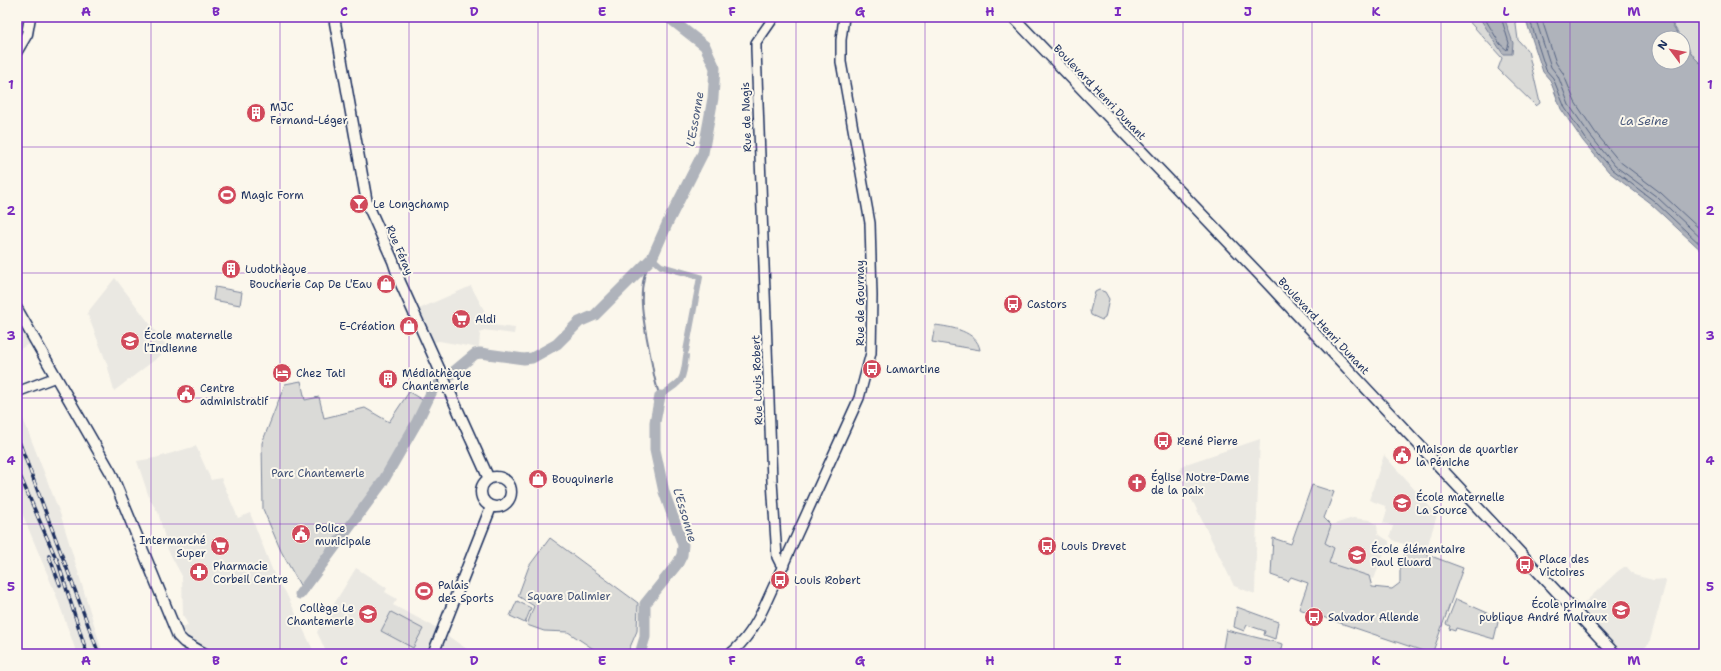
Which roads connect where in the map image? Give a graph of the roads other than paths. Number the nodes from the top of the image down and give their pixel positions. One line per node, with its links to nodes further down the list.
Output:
1 (30, 17): 6 (main road)
2 (334, 17): 11 (main road, Rue Féray)
3 (774, 17): 7 (street, Rue de Nagis)
4 (844, 17): 13 (street, Rue de Gournay)
5 (1012, 17): 17 (main road, Boulevard Henri Dunant)
6 (17, 51)
7 (761, 190): 13 (street, Rue Louis Robert)
8 (17, 309): 9 (main road)
9 (56, 377): 10 (street); 14 (main road)
10 (17, 392)
11 (489, 479): 12 (main road); 12 (main road)
12 (491, 507): 15 (main road)
13 (784, 565): 16 (street, Rue de Gournay)
14 (205, 654)
15 (433, 654)
16 (730, 654)
17 (1615, 654)

